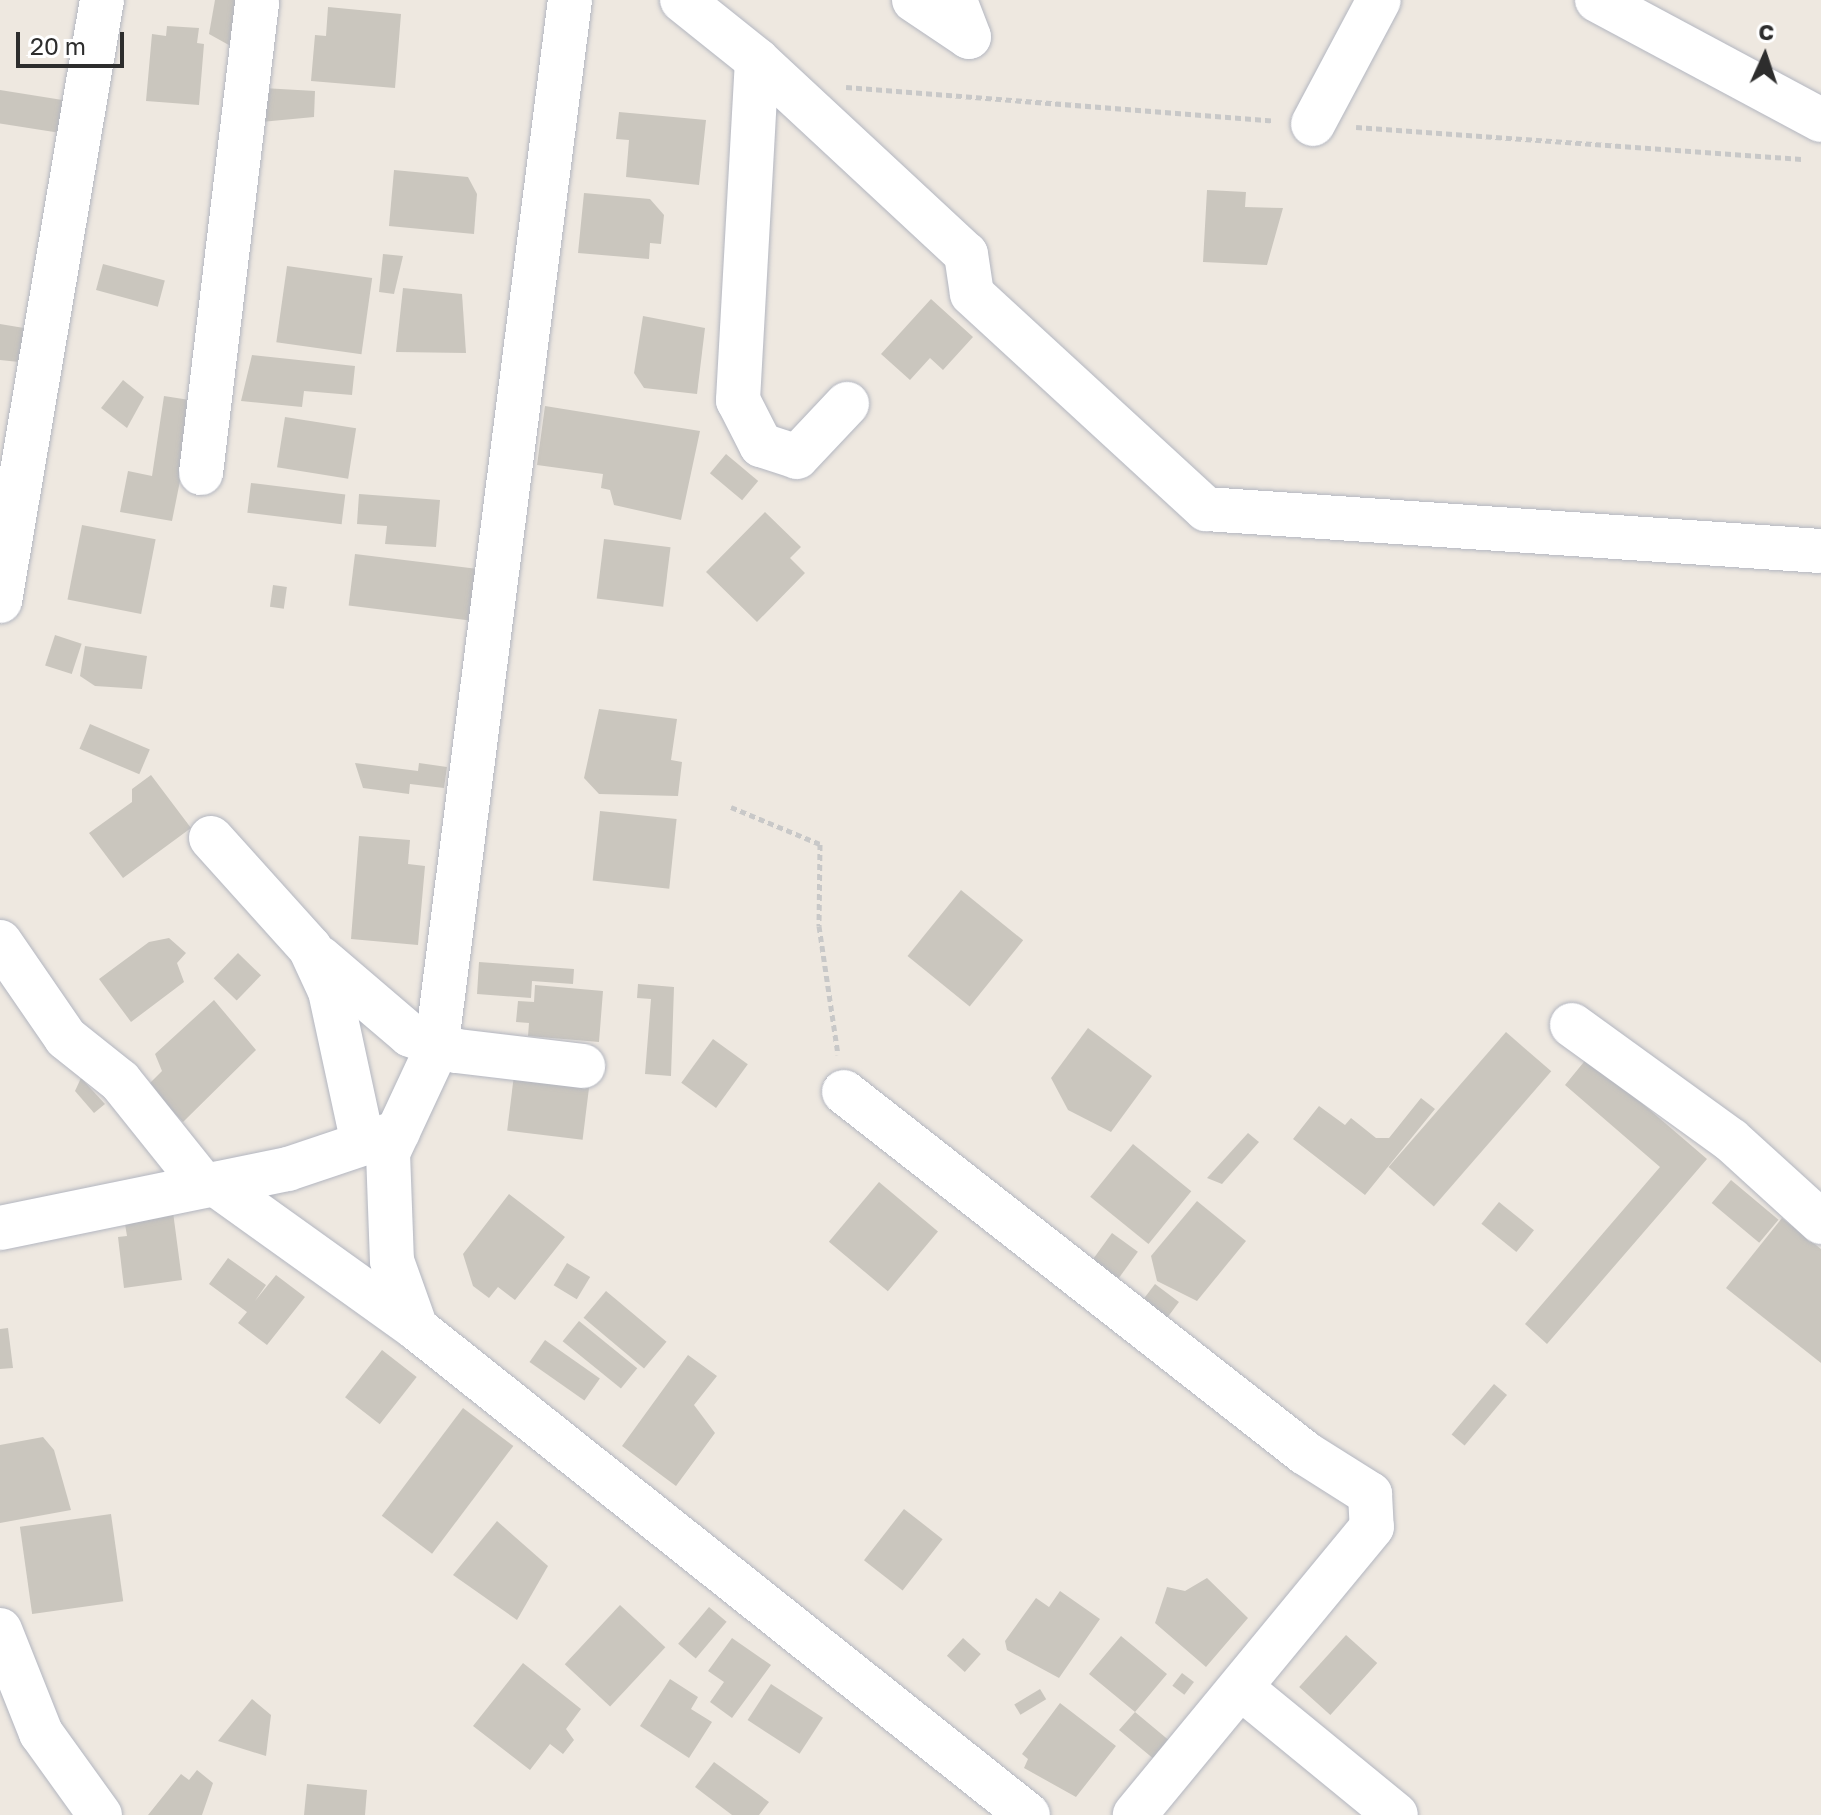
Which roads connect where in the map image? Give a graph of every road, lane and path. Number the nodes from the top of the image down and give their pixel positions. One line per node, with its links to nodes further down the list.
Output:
1 (102, 0): 15 (street)
2 (257, 0): 13 (street)
3 (570, 0): 21 (street)
4 (682, 0): 9 (street)
5 (914, 0): 6 (street)
6 (955, 0)
7 (1379, 0): 11 (street)
8 (1597, 0): 10 (street)
9 (757, 60): 12 (street); 14 (street)
10 (1821, 120)
11 (1313, 124)
12 (847, 404)
13 (201, 473)
14 (1821, 551)
15 (0, 601)
16 (731, 807): 23 (path)
17 (211, 838): 19 (street)
18 (0, 942): 25 (street)
19 (310, 948): 21 (street); 24 (street)
20 (1572, 1025): 26 (street)
21 (437, 1040): 22 (street); 24 (street)
22 (583, 1066)
23 (844, 1092): 30 (street)
24 (380, 1138): 25 (street); 28 (street)
25 (210, 1185): 27 (street); 28 (street)
26 (1821, 1222)
27 (0, 1228)
28 (416, 1328): 32 (street)
29 (0, 1630): 31 (street)
30 (1241, 1688): 33 (street); 34 (street)
31 (100, 1815)
32 (1028, 1815)
33 (1135, 1815)
34 (1396, 1815)

